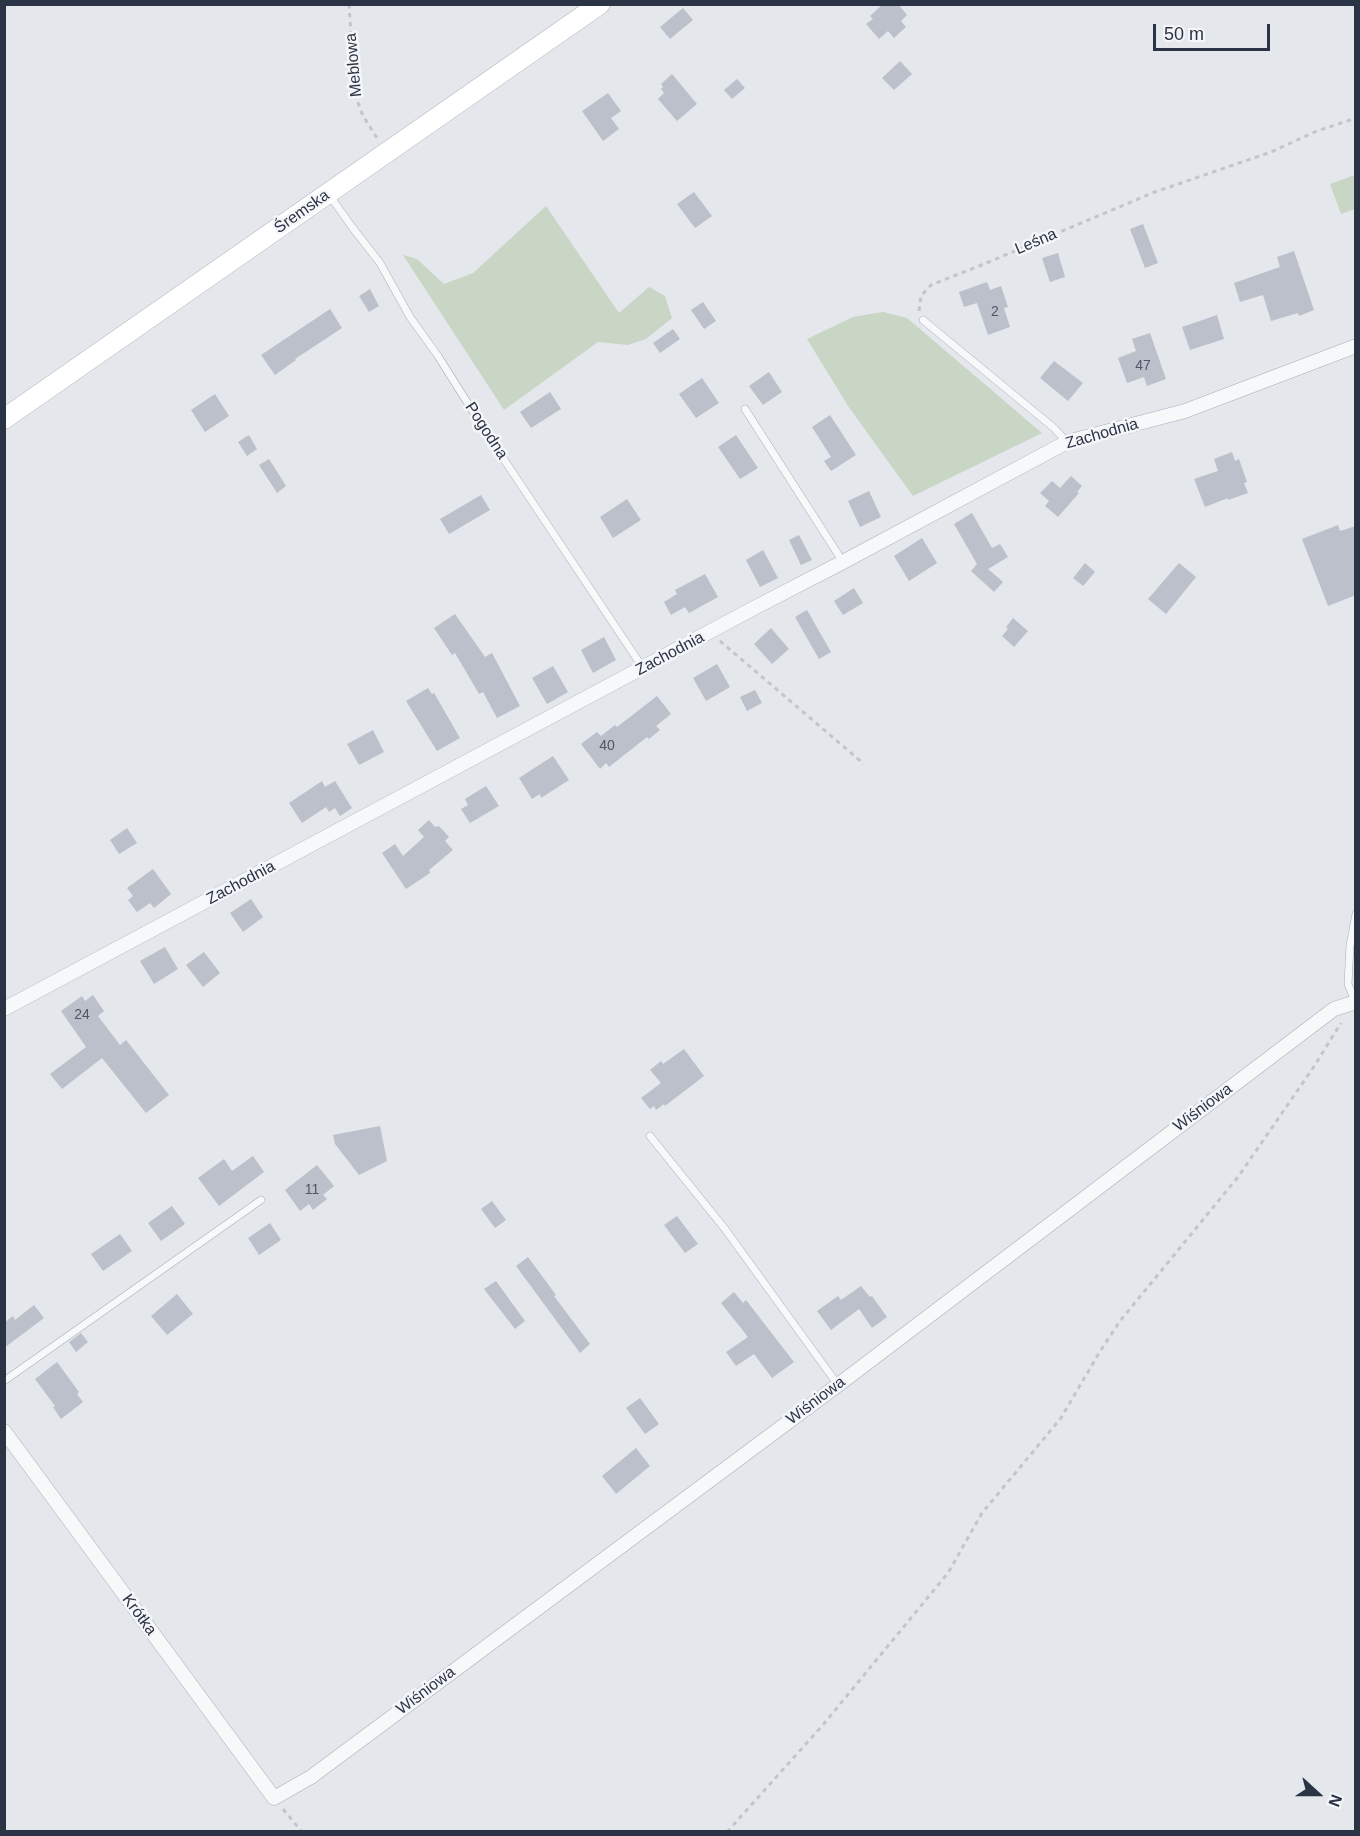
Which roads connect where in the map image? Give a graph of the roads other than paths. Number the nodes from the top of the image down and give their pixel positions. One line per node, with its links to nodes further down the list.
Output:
1 (600, 4): 2 (main road, Śremska)
2 (328, 193): 6 (main road, Śremska); 9 (lane, Pogodna)
3 (923, 320): 7 (lane)
4 (1356, 346): 7 (street, Zachodnia)
5 (745, 409): 8 (lane)
6 (4, 419)
7 (1067, 442): 8 (street, Zachodnia)
8 (843, 562): 9 (street, Zachodnia)
9 (644, 668): 12 (street, Zachodnia)
10 (1356, 914): 11 (lane)
11 (1355, 1002): 16 (street, Wiśniowa)
12 (4, 1009)
13 (650, 1136): 16 (lane)
14 (261, 1200): 15 (lane)
15 (4, 1381)
16 (838, 1385): 18 (street, Wiśniowa)
17 (4, 1431): 18 (street, Krótka)
18 (274, 1798)

